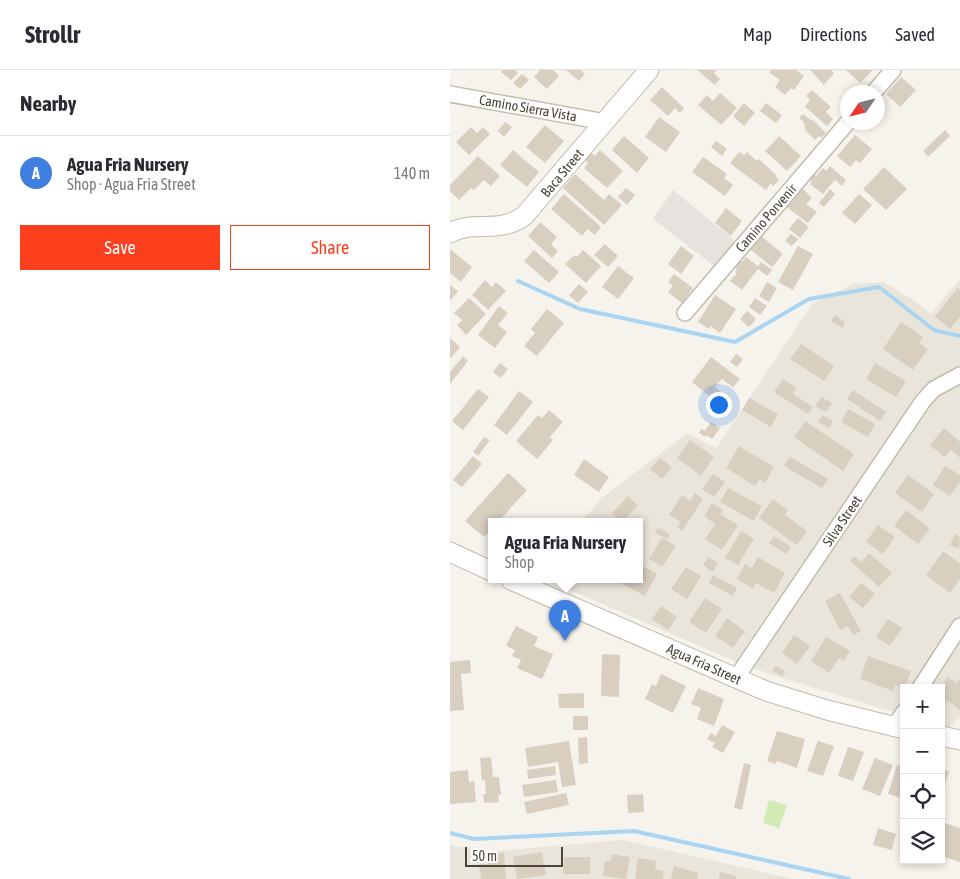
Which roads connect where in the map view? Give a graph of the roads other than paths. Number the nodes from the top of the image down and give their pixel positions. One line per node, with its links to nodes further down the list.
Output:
1 (649, 70): 5 (street, Baca Street)
2 (893, 70): 3 (street)
3 (880, 85)
4 (450, 94): 5 (street, Camino Sierra Vista)
5 (605, 122): 7 (street, Baca Street)
6 (841, 130): 8 (street, Camino Porvenir)
7 (450, 233)
8 (685, 313)
9 (960, 375): 14 (street, Silva Street)
10 (450, 552): 11 (street)
11 (488, 570)
12 (518, 583): 14 (street, Agua Fria Street)
13 (960, 626): 15 (street)
14 (736, 678): 16 (street, Agua Fria Street)
15 (923, 684)
16 (900, 722)
17 (945, 737): 18 (street)
18 (960, 740)

